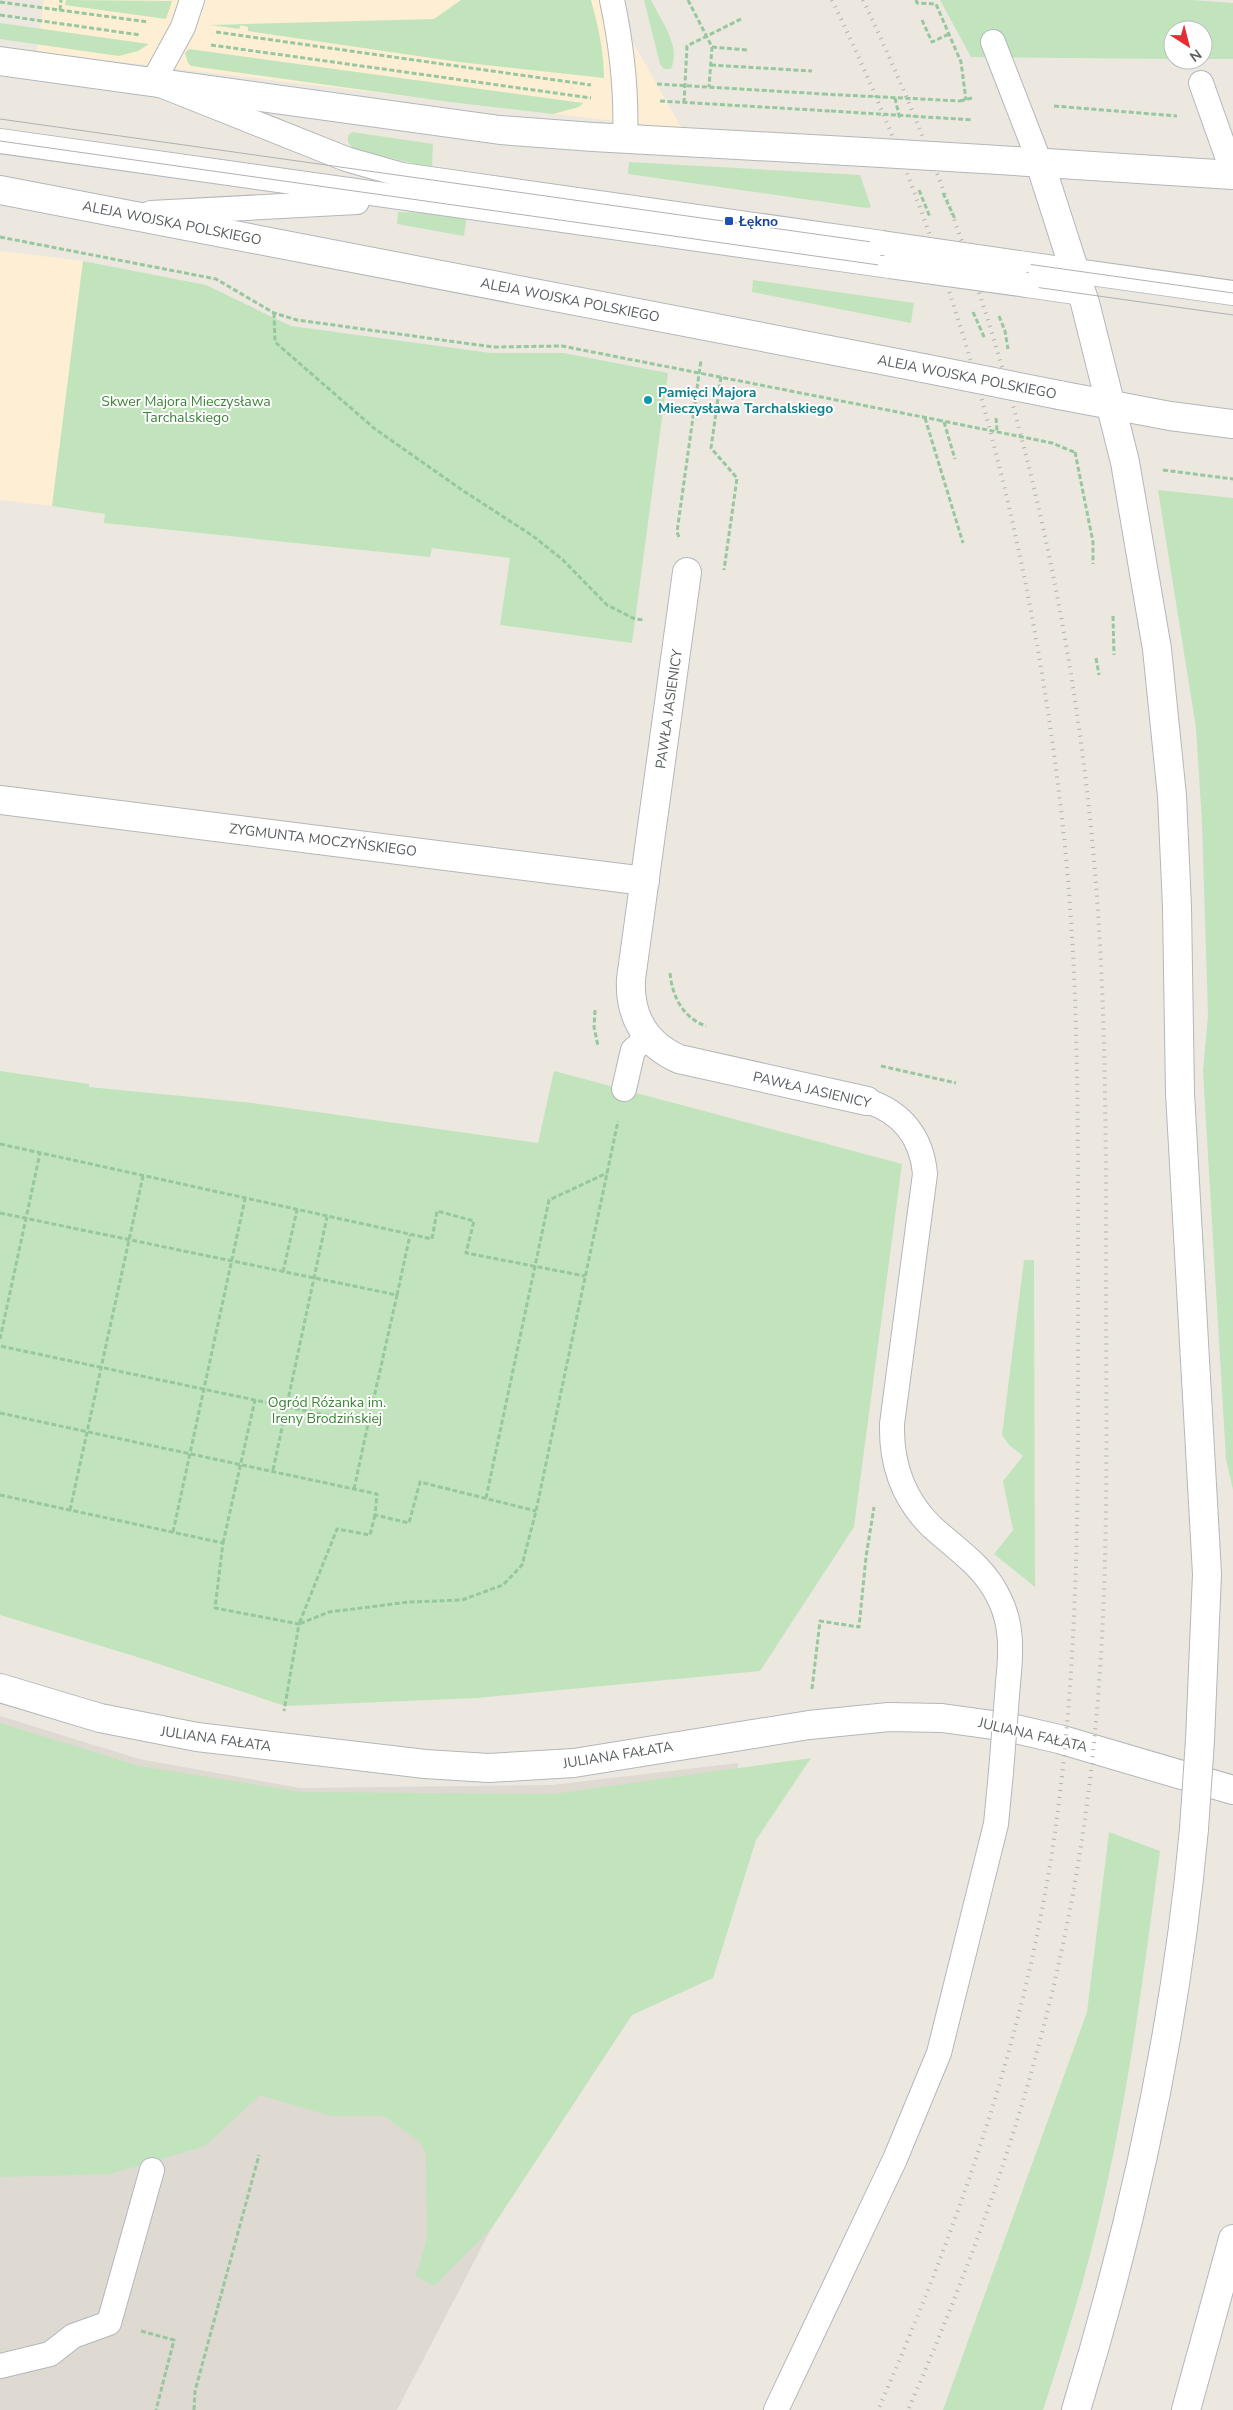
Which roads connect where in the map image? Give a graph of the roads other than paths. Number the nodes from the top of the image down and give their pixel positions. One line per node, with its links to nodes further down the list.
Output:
1 (192, 0): 5 (lane)
2 (612, 0): 7 (lane)
3 (993, 42): 9 (lane)
4 (0, 60): 5 (street)
5 (153, 82): 7 (street); 14 (lane, bridge)
6 (1202, 82): 10 (lane)
7 (625, 139): 9 (street, bridge)
8 (0, 140): 12 (lane)
9 (1040, 162): 10 (street); 14 (street)
10 (1226, 174)
11 (0, 190): 13 (street, ALEJA WOJSKA POLSKIEGO)
12 (434, 202): 13 (lane); 14 (lane, bridge)
13 (126, 214): 16 (street, ALEJA WOJSKA POLSKIEGO, bridge)
14 (1079, 282): 15 (lane); 16 (street)
15 (1233, 293)
16 (1112, 404): 17 (street, ALEJA WOJSKA POLSKIEGO); 30 (street, bridge)
17 (1233, 424)
18 (688, 572): 20 (street, PAWŁA JASIENICY)
19 (0, 800): 20 (street, ZYGMUNTA MOCZYŃSKIEGO)
20 (645, 881): 21 (street, PAWŁA JASIENICY)
21 (648, 1037): 22 (lane); 23 (street, PAWŁA JASIENICY)
22 (624, 1089)
23 (867, 1102): 29 (lane, PAWŁA JASIENICY, bridge)
24 (0, 1688): 25 (street, JULIANA FAŁATA)
25 (1233, 1790)
26 (152, 2170): 28 (lane)
27 (1233, 2239): 31 (street)
28 (0, 2366)
29 (776, 2410)
30 (1076, 2410)
31 (1186, 2410)

